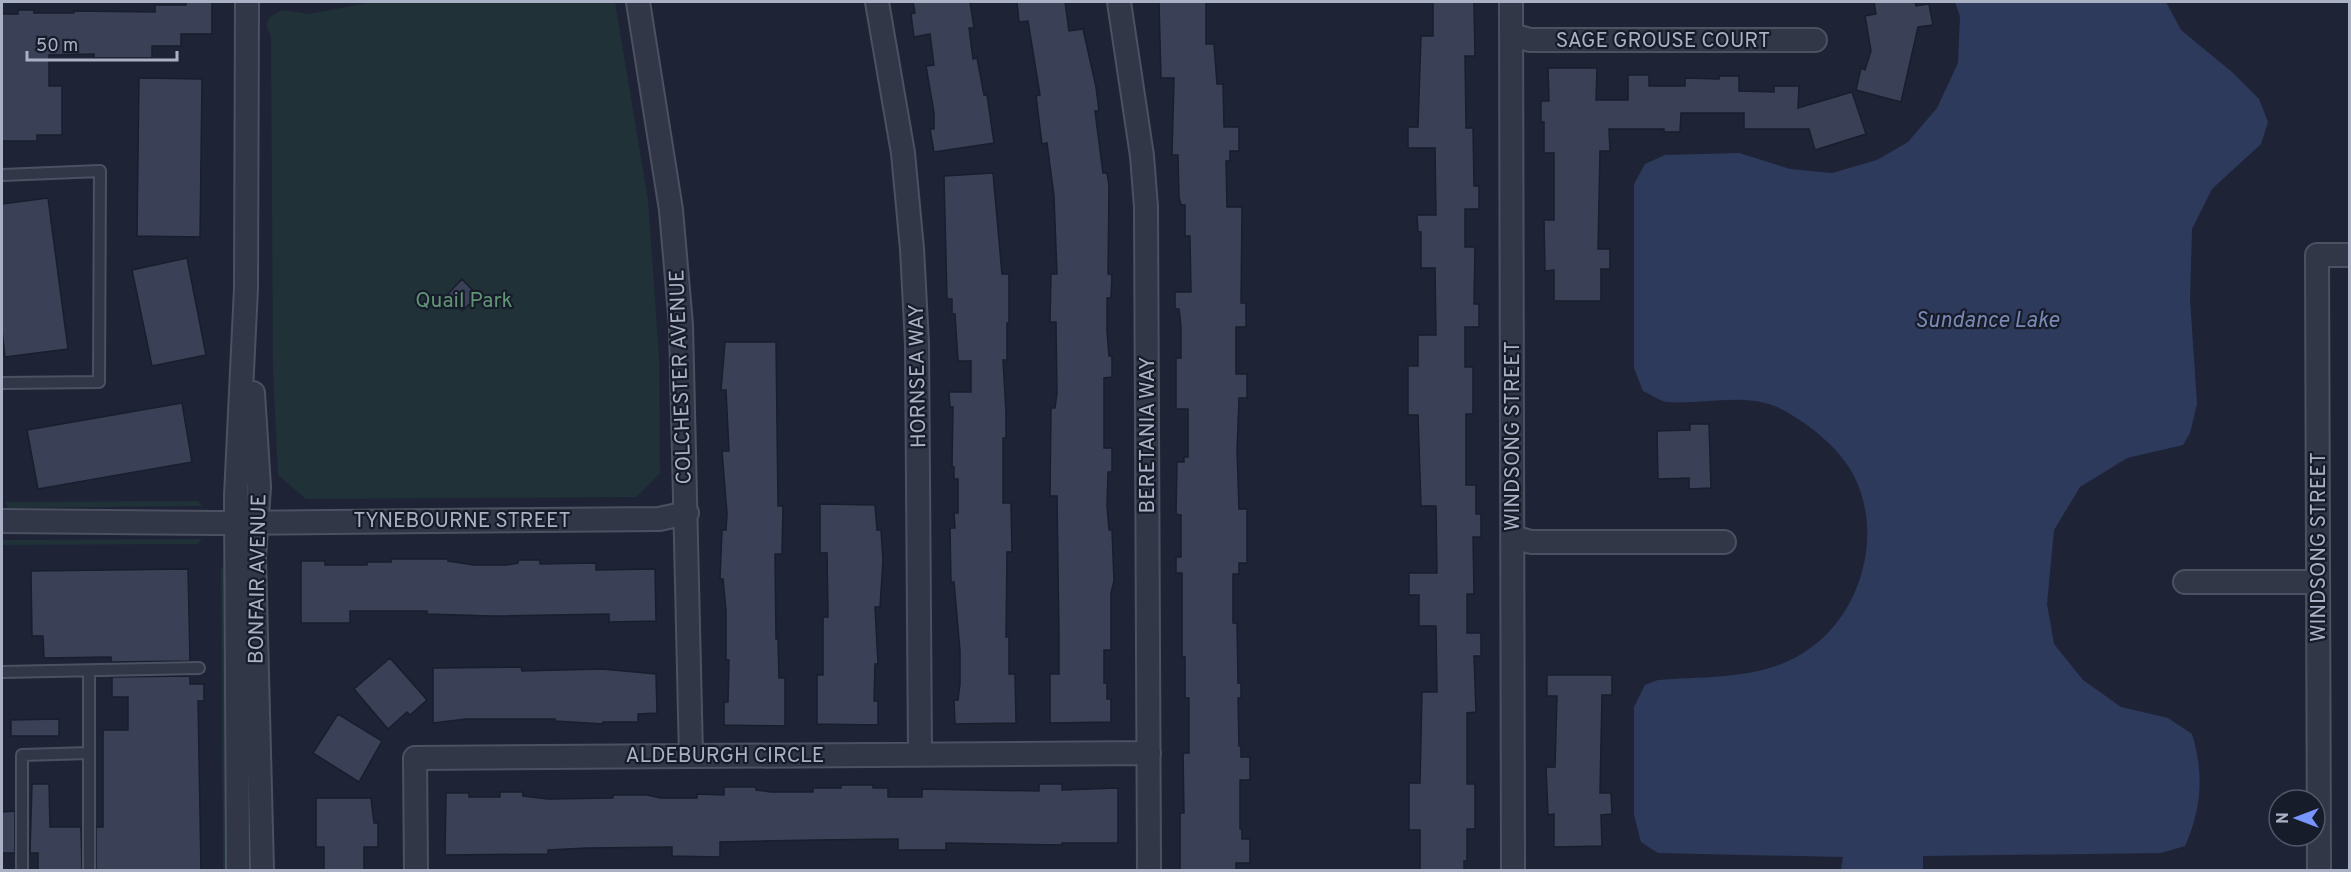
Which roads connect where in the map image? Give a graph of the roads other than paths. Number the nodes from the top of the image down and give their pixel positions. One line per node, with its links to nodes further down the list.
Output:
1 (247, 2): 13 (street, BONFAIR AVENUE)
2 (638, 2): 11 (street, COLCHESTER AVENUE)
3 (878, 2): 23 (street, HORNSEA WAY)
4 (1119, 2): 22 (street, BERETANIA WAY)
5 (1512, 2): 6 (street, WINDSONG STREET)
6 (1512, 35): 7 (street, SAGE GROUSE COURT); 14 (street, WINDSONG STREET)
7 (1815, 40)
8 (2, 175): 10 (lane)
9 (2349, 255): 17 (street, WINDSONG STREET)
10 (2, 382)
11 (687, 513): 13 (street, TYNEBOURNE STREET); 24 (street, COLCHESTER AVENUE)
12 (2, 521): 13 (street, TYNEBOURNE STREET)
13 (246, 523): 27 (street, BONFAIR AVENUE); 28 (street, BONFAIR AVENUE)
14 (1513, 537): 15 (street); 31 (street, WINDSONG STREET)
15 (1725, 542)
16 (2185, 582): 17 (street)
17 (2318, 582): 32 (street, WINDSONG STREET)
18 (199, 668): 19 (lane)
19 (89, 671): 20 (lane); 21 (lane)
20 (2, 672)
21 (89, 753): 25 (lane); 26 (lane)
22 (1149, 753): 23 (street, ALDEBURGH CIRCLE); 30 (street, BERETANIA WAY)
23 (920, 754): 24 (street, ALDEBURGH CIRCLE)
24 (691, 756): 29 (street, ALDEBURGH CIRCLE)
25 (22, 870)
26 (89, 870)
27 (238, 870)
28 (262, 870)
29 (416, 870)
30 (1149, 870)
31 (1513, 870)
32 (2319, 870)

